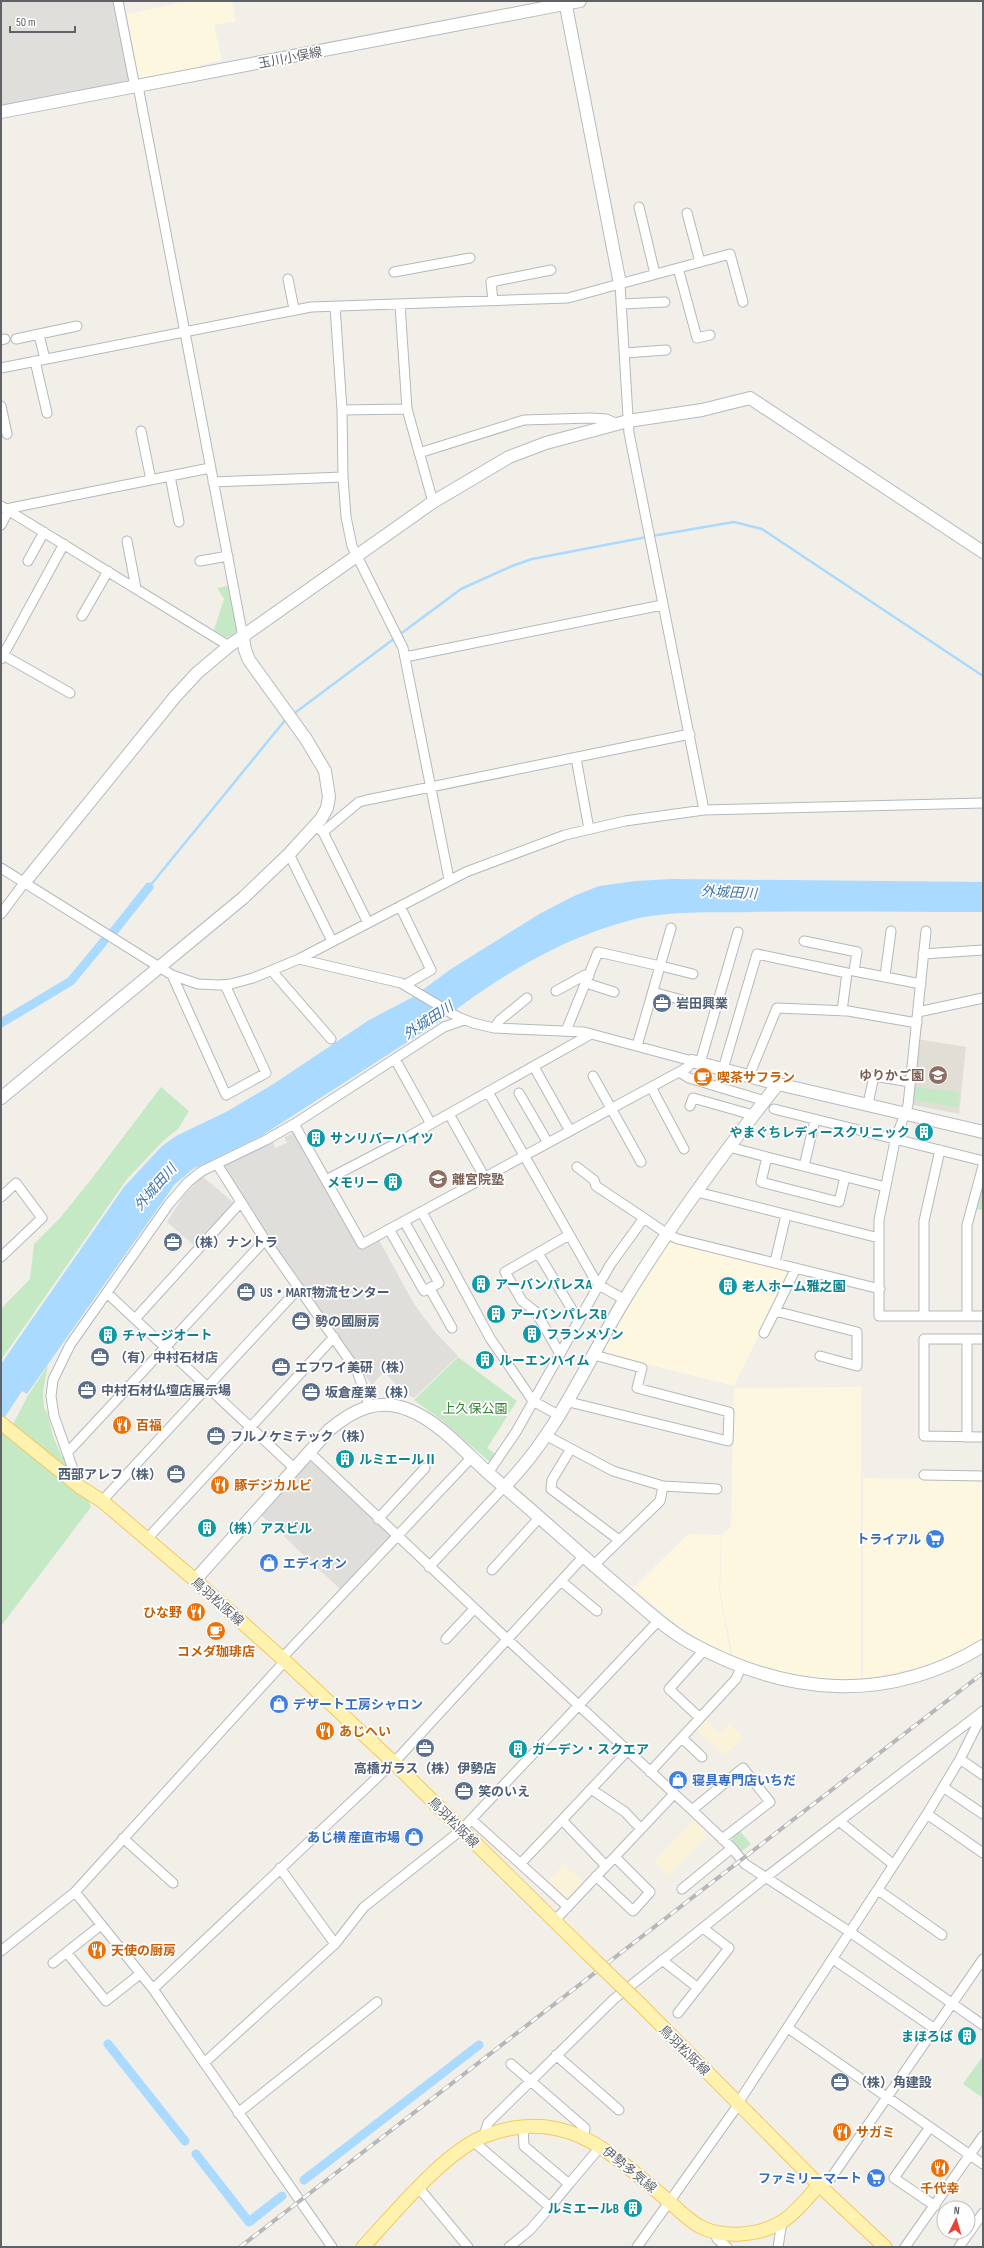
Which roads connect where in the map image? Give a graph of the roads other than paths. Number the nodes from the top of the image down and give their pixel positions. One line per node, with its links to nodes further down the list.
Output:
1 (118, 1): 4 (street)
2 (580, 1): 3 (street, 玉川小俣線)
3 (565, 3): 4 (street, 玉川小俣線); 15 (street)
4 (136, 86): 5 (street, 玉川小俣線); 24 (street)
5 (1, 112)
6 (639, 207): 13 (street)
7 (687, 213): 9 (street)
8 (470, 258): 12 (street)
9 (700, 262): 10 (street); 18 (street)
10 (678, 268): 13 (street); 26 (street)
11 (551, 270): 16 (street)
12 (394, 272)
13 (655, 274): 15 (street)
14 (288, 279): 22 (street)
15 (620, 284): 16 (street); 19 (street)
16 (493, 301): 20 (street)
17 (665, 302): 19 (street)
18 (743, 302)
19 (621, 304): 29 (street)
20 (400, 305): 21 (street); 33 (street)
21 (336, 306): 22 (street); 34 (street)
22 (294, 309): 24 (street)
23 (77, 326): 25 (street)
24 (184, 331): 30 (street); 40 (street)
25 (39, 335): 27 (street); 30 (street)
26 (710, 335)
27 (16, 339)
28 (666, 350): 29 (street)
29 (625, 353): 36 (street)
30 (40, 360): 31 (street); 35 (street)
31 (1, 368)
32 (1, 406): 38 (street)
33 (407, 409): 34 (street); 39 (street)
34 (342, 410): 42 (street)
35 (47, 413)
36 (623, 423): 39 (street); 45 (street); 52 (street); 59 (street)
37 (141, 431): 43 (street)
38 (7, 434)
39 (419, 452): 45 (street)
40 (210, 468): 41 (street); 44 (street)
41 (170, 476): 43 (street); 47 (street)
42 (343, 477): 44 (street); 54 (street)
43 (151, 480): 46 (street)
44 (213, 482): 53 (street)
45 (432, 502): 54 (street)
46 (5, 508): 48 (street); 49 (street)
47 (179, 522)
48 (1, 525)
49 (44, 532): 51 (street); 55 (street)
50 (127, 541): 58 (street)
51 (64, 544): 57 (street); 63 (street)
52 (983, 552)
53 (228, 556): 56 (street); 61 (street)
54 (357, 556): 61 (street); 64 (street)
55 (28, 561)
56 (200, 561)
57 (108, 571): 58 (street); 60 (street)
58 (136, 588): 62 (street)
59 (662, 605): 64 (street); 66 (street)
60 (82, 616)
61 (243, 638): 62 (street); 72 (street)
62 (229, 646): 76 (street)
63 (2, 657): 65 (street)
64 (405, 658): 68 (street)
65 (70, 693)
66 (690, 734): 67 (street); 70 (street)
67 (576, 758): 68 (street); 71 (street)
68 (430, 787): 72 (street); 75 (street)
69 (983, 804): 70 (street)
70 (704, 810): 71 (street)
71 (589, 829): 75 (street)
72 (319, 830): 73 (street); 79 (street)
73 (288, 854): 84 (street); 90 (street)
74 (1, 868): 76 (street)
75 (449, 879): 77 (street)
76 (24, 883): 78 (street); 90 (street)
77 (400, 906): 79 (street); 98 (street)
78 (1, 914)
79 (368, 923): 84 (street)
80 (671, 928): 89 (street)
81 (891, 930): 94 (street)
82 (926, 931): 87 (street)
83 (738, 932): 115 (street)
84 (332, 941): 88 (street)
85 (804, 941): 94 (street)
86 (983, 950): 87 (street)
87 (924, 954): 96 (street)
88 (299, 959): 91 (street); 98 (street)
89 (660, 966): 92 (street); 95 (street); 101 (street)
90 (161, 968): 93 (street); 126 (street)
91 (272, 970): 97 (street); 112 (street)
92 (693, 974)
93 (172, 975): 97 (street); 97 (street)
94 (885, 976): 96 (street)
95 (587, 980): 99 (street); 100 (street); 110 (street)
96 (921, 984): 106 (street)
97 (225, 985)
98 (407, 986): 107 (street)
99 (556, 991)
100 (614, 992)
101 (653, 992): 104 (street); 113 (street)
102 (527, 998): 109 (street)
103 (983, 998): 106 (street)
104 (682, 1000)
105 (842, 1011): 108 (street); 117 (street); 120 (street)
106 (918, 1012): 108 (street)
107 (461, 1018): 109 (street); 114 (street)
108 (917, 1023): 121 (street)
109 (494, 1028): 110 (street)
110 (566, 1031): 111 (street)
111 (591, 1034): 113 (street); 116 (street)
112 (331, 1039)
113 (637, 1046): 115 (street)
114 (395, 1060): 136 (street); 137 (street)
115 (696, 1062): 117 (street); 118 (street)
116 (534, 1067): 124 (street); 138 (street)
117 (723, 1069): 120 (street)
118 (679, 1072): 123 (street); 128 (street)
119 (594, 1076): 130 (street)
120 (749, 1076): 122 (street)
121 (910, 1082): 127 (street); 132 (street)
122 (778, 1084): 128 (street); 132 (street)
123 (651, 1087): 130 (street); 143 (street)
124 (488, 1092): 133 (street); 145 (street)
125 (519, 1093): 141 (street)
126 (1, 1098)
127 (869, 1099)
128 (765, 1101): 134 (street)
129 (690, 1106): 134 (street)
130 (612, 1109): 138 (street); 148 (street)
131 (774, 1109): 135 (street)
132 (906, 1113): 139 (street); 140 (street)
133 (449, 1114): 137 (street); 154 (street)
134 (754, 1115): 142 (street)
135 (815, 1120): 140 (street); 150 (street)
136 (294, 1124): 149 (street); 155 (street)
137 (431, 1124): 155 (street)
138 (570, 1131): 141 (street)
139 (983, 1132)
140 (895, 1141): 144 (street); 156 (street)
141 (548, 1143): 145 (street)
142 (729, 1147): 146 (street); 157 (street)
143 (684, 1149)
144 (940, 1150): 147 (street); 180 (street)
145 (524, 1156): 154 (street); 166 (street)
146 (767, 1157): 150 (street); 153 (street)
147 (983, 1161)
148 (641, 1162)
149 (218, 1164): 159 (street); 177 (street)
150 (804, 1166): 153 (street)
151 (983, 1166): 181 (street)
152 (577, 1167): 162 (street)
153 (845, 1177): 156 (street)
154 (485, 1178): 160 (street)
155 (326, 1180): 164 (street)
156 (886, 1187): 167 (street)
157 (697, 1192): 161 (street); 165 (street)
158 (1, 1197): 170 (street)
159 (240, 1203): 168 (street); 183 (street)
160 (422, 1212): 163 (street); 195 (street)
161 (786, 1215): 167 (street); 171 (street)
162 (644, 1218): 165 (street); 173 (street)
163 (404, 1221): 164 (street); 175 (street)
164 (389, 1229): 175 (street)
165 (667, 1234): 171 (street); 178 (street)
166 (569, 1235): 169 (street); 173 (street)
167 (879, 1238): 176 (street)
168 (265, 1240): 174 (street); 190 (street)
169 (538, 1253): 184 (street); 191 (street)
170 (1, 1257)
171 (775, 1262): 172 (street)
172 (796, 1268): 176 (street); 179 (street)
173 (599, 1285): 178 (street); 184 (street)
174 (298, 1288): 187 (street); 194 (street)
175 (430, 1288): 185 (street)
176 (880, 1289): 180 (street)
177 (107, 1293): 183 (street); 206 (street)
178 (625, 1300): 192 (street)
179 (775, 1312): 186 (street); 193 (street)
180 (924, 1316): 181 (street)
181 (967, 1316): 182 (street)
182 (983, 1316)
183 (135, 1319): 190 (street)
184 (579, 1321): 191 (street)
185 (452, 1328)
186 (764, 1333)
187 (334, 1337): 197 (street); 200 (street)
188 (967, 1339): 189 (street); 202 (street); 202 (street)
189 (983, 1339)
190 (166, 1348): 194 (street); 206 (street)
191 (560, 1354): 195 (street)
192 (594, 1355): 196 (street); 196 (street)
193 (820, 1356)
194 (207, 1387): 200 (street); 217 (street)
195 (533, 1401): 198 (street); 210 (street)
196 (569, 1402): 198 (street)
197 (369, 1405): 205 (street); 207 (street)
198 (560, 1416): 201 (street)
199 (5, 1426): 214 (main road, 鳥羽松阪線)
200 (251, 1428): 208 (street); 221 (street)
201 (547, 1436): 204 (street); 215 (street)
202 (967, 1437): 203 (street)
203 (983, 1437)
204 (570, 1450): 213 (street); 222 (street)
205 (308, 1452): 208 (street); 219 (street)
206 (68, 1453): 214 (street)
207 (471, 1458): 210 (street); 220 (street)
208 (294, 1468): 227 (street)
209 (424, 1468): 219 (street)
210 (488, 1473): 215 (street)
211 (924, 1475): 212 (street)
212 (983, 1476)
213 (663, 1486): 216 (street); 222 (street)
214 (80, 1487): 217 (main road, 鳥羽松阪線)
215 (504, 1487): 218 (street); 225 (street)
216 (717, 1489)
217 (102, 1501): 221 (main road, 鳥羽松阪線)
218 (539, 1518): 223 (street); 226 (street)
219 (378, 1519): 220 (street)
220 (397, 1536): 225 (street); 236 (street)
221 (146, 1540): 227 (main road, 鳥羽松阪線)
222 (619, 1540): 224 (street)
223 (583, 1557): 224 (street); 228 (street)
224 (593, 1566): 231 (street)
225 (429, 1567): 229 (street)
226 (492, 1570)
227 (195, 1580): 236 (main road, 鳥羽松阪線)
228 (561, 1581): 230 (street); 233 (street)
229 (474, 1609): 232 (street); 233 (street)
230 (597, 1611)
231 (659, 1620): 235 (street); 238 (street)
232 (446, 1639)
233 (506, 1639): 238 (street); 245 (street)
234 (983, 1646): 237 (street)
235 (705, 1649): 237 (street); 239 (street)
236 (283, 1660): 245 (main road, 鳥羽松阪線); 260 (street)
237 (741, 1667): 239 (street)
238 (578, 1706): 242 (street); 254 (street)
239 (700, 1718): 241 (street)
240 (980, 1719): 244 (street); 256 (street)
241 (682, 1738): 243 (street); 246 (street)
242 (626, 1751): 246 (street); 249 (street)
243 (702, 1757)
244 (960, 1759): 247 (street); 248 (street)
245 (392, 1761): 268 (street); 315 (main road, 鳥羽松阪線, bridge)
246 (650, 1772): 250 (street)
247 (983, 1775)
248 (943, 1787): 252 (street); 253 (street)
249 (591, 1789): 255 (street); 258 (street)
250 (674, 1794): 251 (street); 258 (street)
251 (692, 1810): 261 (street); 261 (street)
252 (927, 1814): 263 (street); 266 (street)
253 (983, 1814)
254 (472, 1820): 257 (street); 265 (street)
255 (562, 1820): 265 (street); 267 (street)
256 (839, 1821): 266 (street); 270 (street)
257 (466, 1826)
258 (640, 1828): 264 (street)
259 (455, 1835): 281 (street)
260 (123, 1838): 271 (street); 274 (street)
261 (722, 1839): 262 (street)
262 (732, 1848): 270 (street); 272 (street)
263 (983, 1853)
264 (615, 1857): 267 (street); 269 (street)
265 (521, 1863): 275 (street)
266 (894, 1865): 273 (street)
267 (606, 1866): 269 (street)
268 (280, 1868): 281 (street); 290 (street)
269 (596, 1876): 275 (street)
270 (765, 1878): 278 (street); 279 (street)
271 (173, 1883)
272 (682, 1889)
273 (878, 1890): 279 (street); 280 (street)
274 (75, 1892): 277 (street); 282 (street)
275 (568, 1907): 276 (street)
276 (558, 1917)
277 (101, 1925): 283 (street); 288 (street)
278 (703, 1928): 286 (street); 289 (street)
279 (850, 1932): 284 (street); 292 (street)
280 (942, 1935)
281 (335, 1944): 298 (street)
282 (1, 1951)
283 (67, 1953): 287 (street); 288 (street)
284 (833, 1959): 295 (street); 296 (street)
285 (983, 1959): 292 (street)
286 (662, 1960): 289 (street); 297 (street)
287 (53, 1963)
288 (140, 1974): 290 (street)
289 (698, 1988): 293 (street)
290 (153, 1989): 298 (street)
291 (377, 2002): 305 (street)
292 (952, 2003): 294 (street); 296 (street)
293 (678, 2013)
294 (983, 2025)
295 (788, 2028): 301 (street); 302 (street)
296 (934, 2029): 302 (street)
297 (556, 2054): 300 (street); 304 (street)
298 (204, 2063): 305 (street)
299 (511, 2064): 300 (street)
300 (531, 2080): 309 (street); 310 (street)
301 (742, 2097)
302 (886, 2098): 307 (street); 315 (street)
303 (736, 2108): 317 (street)
304 (619, 2110)
305 (238, 2113): 323 (street)
306 (523, 2127): 309 (main road, 伊勢多気線); 310 (main road, 伊勢多気線); 314 (street)
307 (930, 2127): 312 (street); 318 (street)
308 (983, 2136): 312 (street)
309 (584, 2137): 311 (main road, 伊勢多気線)
310 (479, 2139): 316 (main road, 伊勢多気線); 319 (street)
311 (601, 2146): 314 (street); 317 (main road, 伊勢多気線)
312 (970, 2155): 313 (street); 318 (street)
313 (983, 2164)
314 (569, 2184): 319 (street)
315 (819, 2185): 321 (main road, 伊勢多気線); 330 (main road, 鳥羽松阪線)
316 (419, 2188): 324 (main road, 伊勢多気線); 325 (street)
317 (670, 2202): 322 (main road, 伊勢多気線); 327 (street)
318 (935, 2206): 331 (street)
319 (550, 2207): 326 (street)
320 (983, 2213): 332 (street)
321 (782, 2222): 322 (main road, 伊勢多気線); 329 (street)
322 (715, 2232): 328 (street)
323 (332, 2247)
324 (363, 2247)
325 (468, 2247)
326 (509, 2247)
327 (637, 2247)
328 (727, 2247)
329 (778, 2247)
330 (885, 2247)
331 (906, 2247)
332 (959, 2247)

